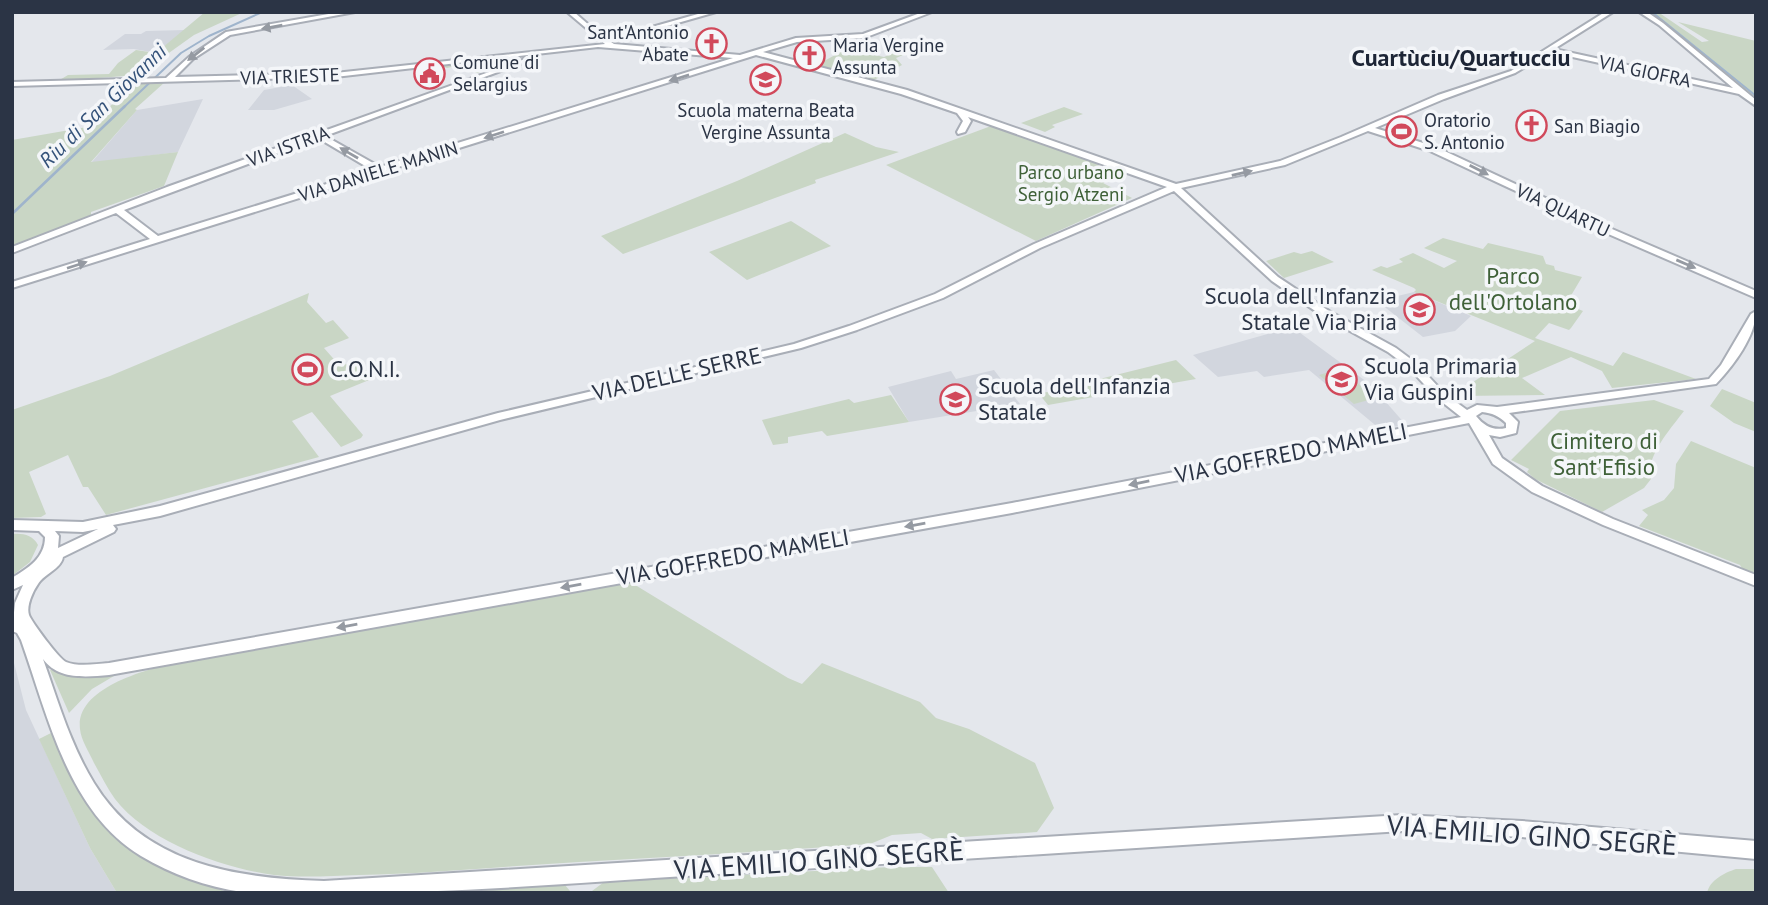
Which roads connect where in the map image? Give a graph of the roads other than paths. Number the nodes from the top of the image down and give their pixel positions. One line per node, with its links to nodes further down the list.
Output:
1 (352, 12): 7 (street, one-way to 7)
2 (570, 12): 8 (street)
3 (713, 12): 8 (street)
4 (929, 12): 13 (street, VIA DANIELE MANIN)
5 (1610, 12): 12 (street)
6 (1642, 12): 18 (street)
7 (240, 33): 16 (street, one-way to 16)
8 (604, 41): 9 (street); 10 (street); 11 (street)
9 (615, 45): 10 (street); 15 (street)
10 (586, 46): 11 (street)
11 (567, 48): 14 (street, VIA TRIESTE)
12 (1549, 50): 18 (street, VIA GIOFRA); 21 (street)
13 (758, 53): 15 (street, VIA DANIELE MANIN); 20 (street)
14 (529, 56): 16 (street, VIA TRIESTE); 23 (street, VIA ISTRIA)
15 (744, 57): 24 (street, VIA DANIELE MANIN, one-way to 24)
16 (166, 80): 17 (street, VIA TRIESTE)
17 (12, 84)
18 (1742, 92): 19 (street)
19 (1756, 104)
20 (961, 111): 22 (street); 25 (street)
21 (1369, 129): 25 (street, one-way to 21); 30 (street, VIA QUARTU, one-way to 30)
22 (961, 132)
23 (318, 135): 24 (street, one-way to 23); 26 (street, VIA ISTRIA)
24 (380, 171): 27 (street, VIA DANIELE MANIN)
25 (1175, 187): 34 (street); 38 (street, VIA DELLE SERRE)
26 (117, 209): 27 (street); 28 (street, VIA ISTRIA)
27 (156, 239): 29 (street, VIA DANIELE MANIN, one-way to 27)
28 (12, 250)
29 (12, 285)
30 (1756, 295)
31 (1756, 314): 32 (street)
32 (1546, 405): 33 (street); 35 (street)
33 (1497, 411): 34 (street); 35 (street)
34 (1474, 418): 36 (street); 37 (street); 46 (street, VIA GOFFREDO MAMELI, one-way to 46)
35 (1512, 422): 36 (street)
36 (1502, 433): 37 (street)
37 (1506, 468): 44 (street)
38 (160, 511): 39 (street); 41 (street)
39 (135, 520): 42 (street); 43 (street)
40 (12, 526): 41 (street)
41 (44, 527): 42 (street)
42 (42, 563): 43 (street); 45 (street)
43 (33, 579): 46 (street)
44 (1756, 581)
45 (12, 584)
46 (18, 623): 47 (street, VIA EMILIO GINO SEGRÈ)
47 (1756, 850)

